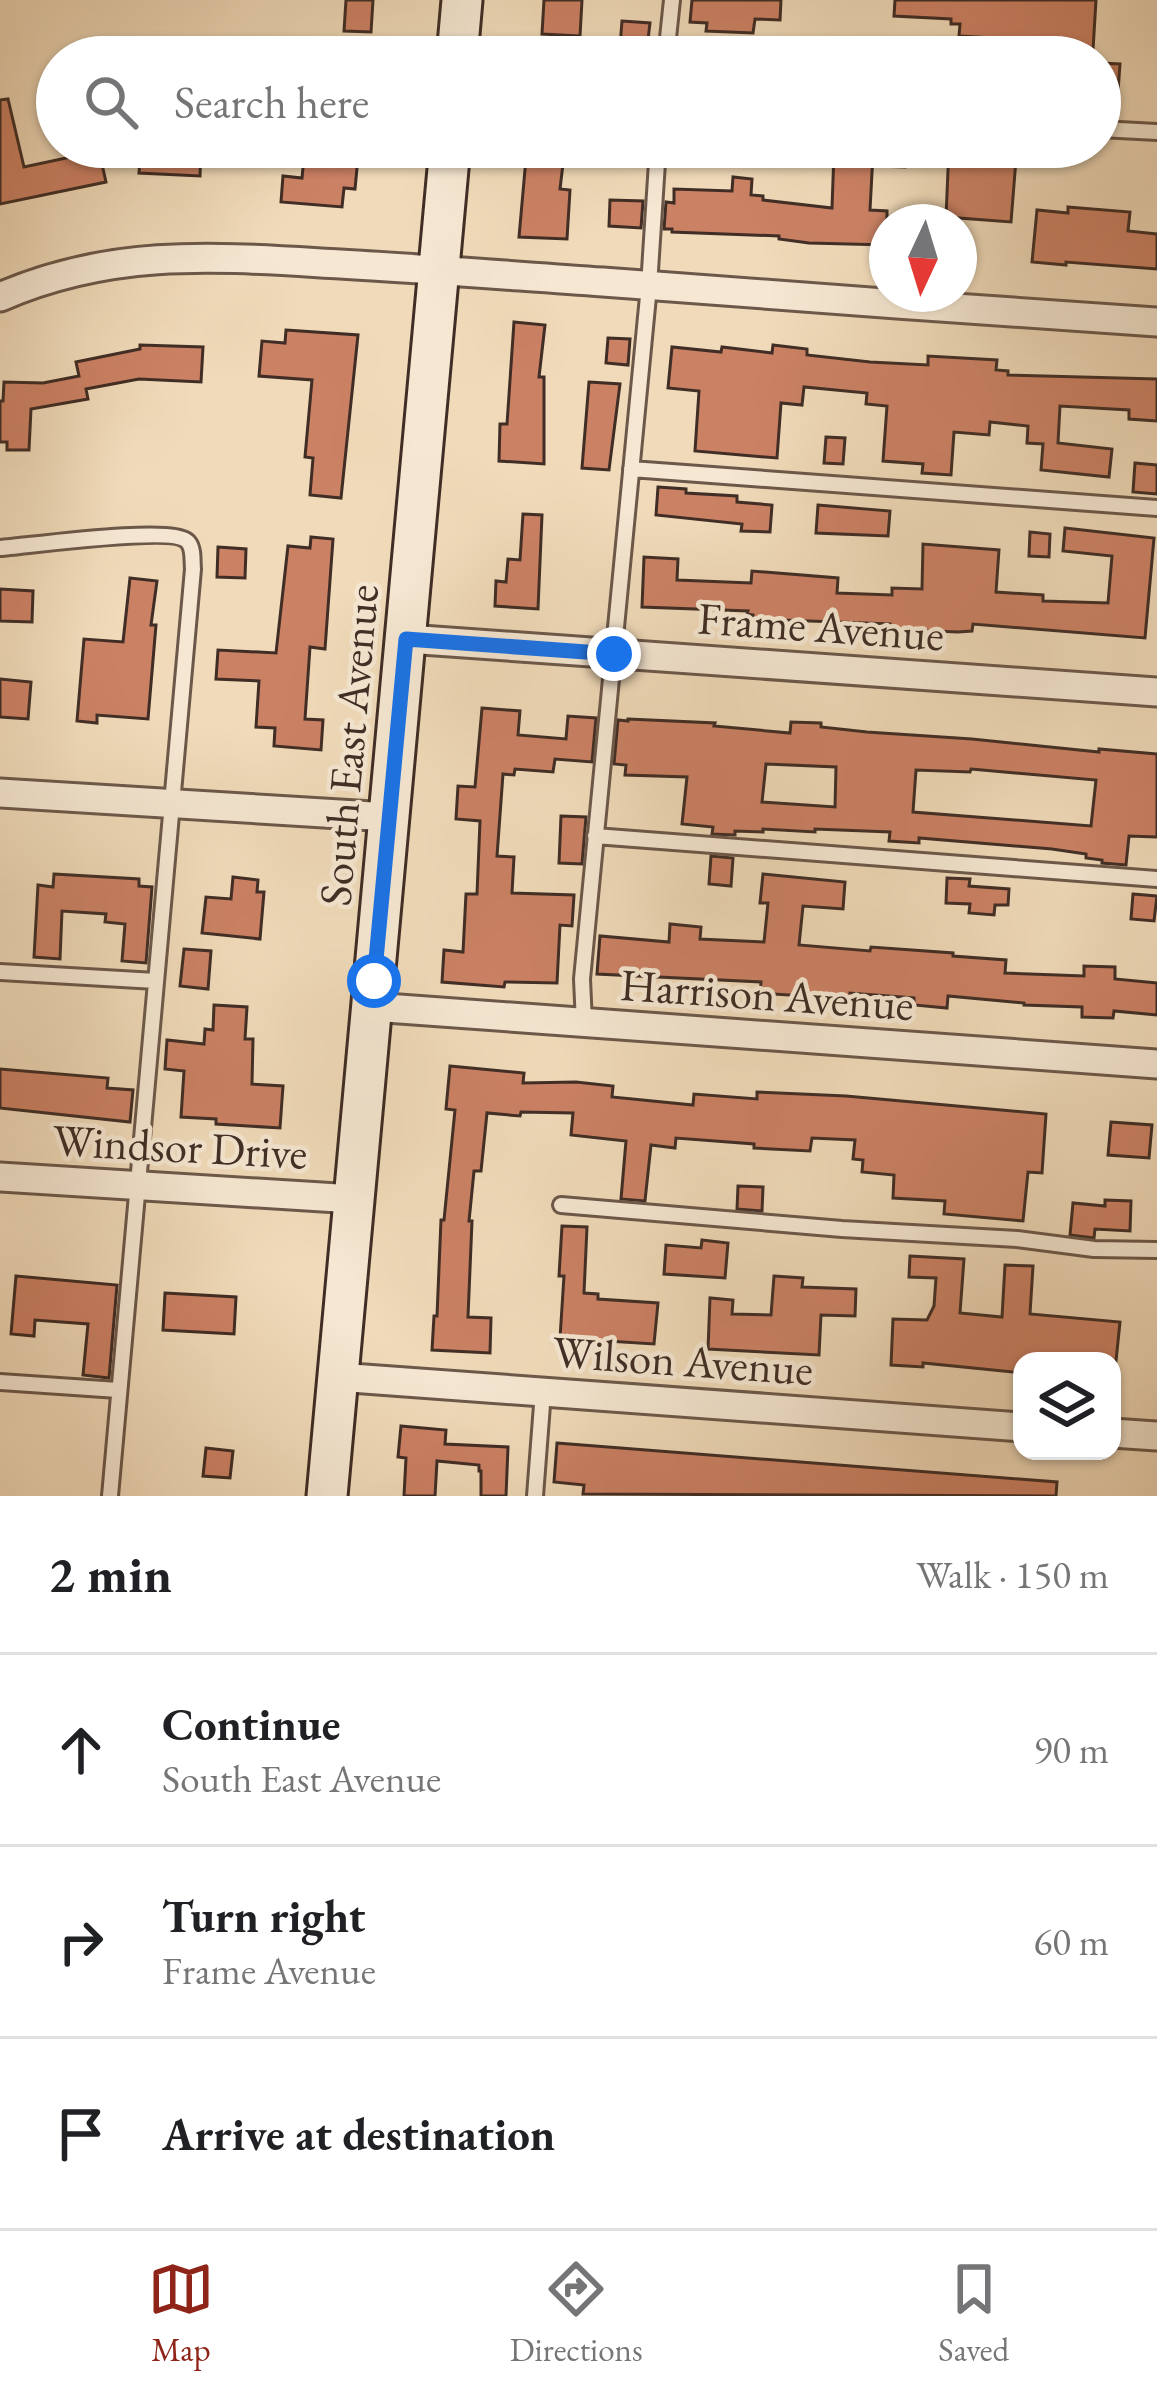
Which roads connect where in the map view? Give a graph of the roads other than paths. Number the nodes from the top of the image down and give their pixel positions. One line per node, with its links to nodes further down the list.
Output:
1 (462, 0): 3 (main road)
2 (671, 0): 4 (lane)
3 (459, 36)
4 (668, 36)
5 (1121, 130): 6 (lane)
6 (1157, 132)
7 (448, 168): 9 (main road, South East Avenue)
8 (657, 168): 10 (lane)
9 (440, 270): 10 (street); 11 (street); 16 (main road, South East Avenue)
10 (649, 286): 12 (street); 13 (lane)
11 (0, 297)
12 (1157, 322)
13 (632, 470): 14 (lane); 17 (lane)
14 (1157, 508)
15 (0, 548): 20 (lane)
16 (406, 639): 17 (street, Frame Avenue); 21 (main road, South East Avenue)
17 (614, 654): 18 (street, Frame Avenue); 22 (lane)
18 (1157, 692)
19 (0, 793): 20 (street)
20 (172, 803): 21 (street); 25 (lane)
21 (389, 817): 26 (main road, South East Avenue)
22 (595, 836): 23 (lane); 27 (lane)
23 (1157, 879)
24 (0, 973): 25 (lane)
25 (156, 981): 30 (lane)
26 (372, 1007): 27 (street, Harrison Avenue); 31 (main road, South East Avenue)
27 (584, 1023): 28 (street, Harrison Avenue)
28 (1157, 1064)
29 (0, 1177): 30 (street, Windsor Drive)
30 (137, 1186): 31 (street, Windsor Drive); 36 (lane)
31 (354, 1199): 34 (main road, South East Avenue)
32 (561, 1205): 33 (lane)
33 (1157, 1250)
34 (337, 1377): 37 (street, Wilson Avenue); 42 (main road, South East Avenue)
35 (0, 1382): 36 (lane)
36 (118, 1390): 41 (lane)
37 (543, 1392): 38 (street, Wilson Avenue); 43 (lane)
38 (1013, 1425)
39 (1121, 1434): 40 (street)
40 (1157, 1436)
41 (110, 1496)
42 (327, 1496)
43 (535, 1496)

